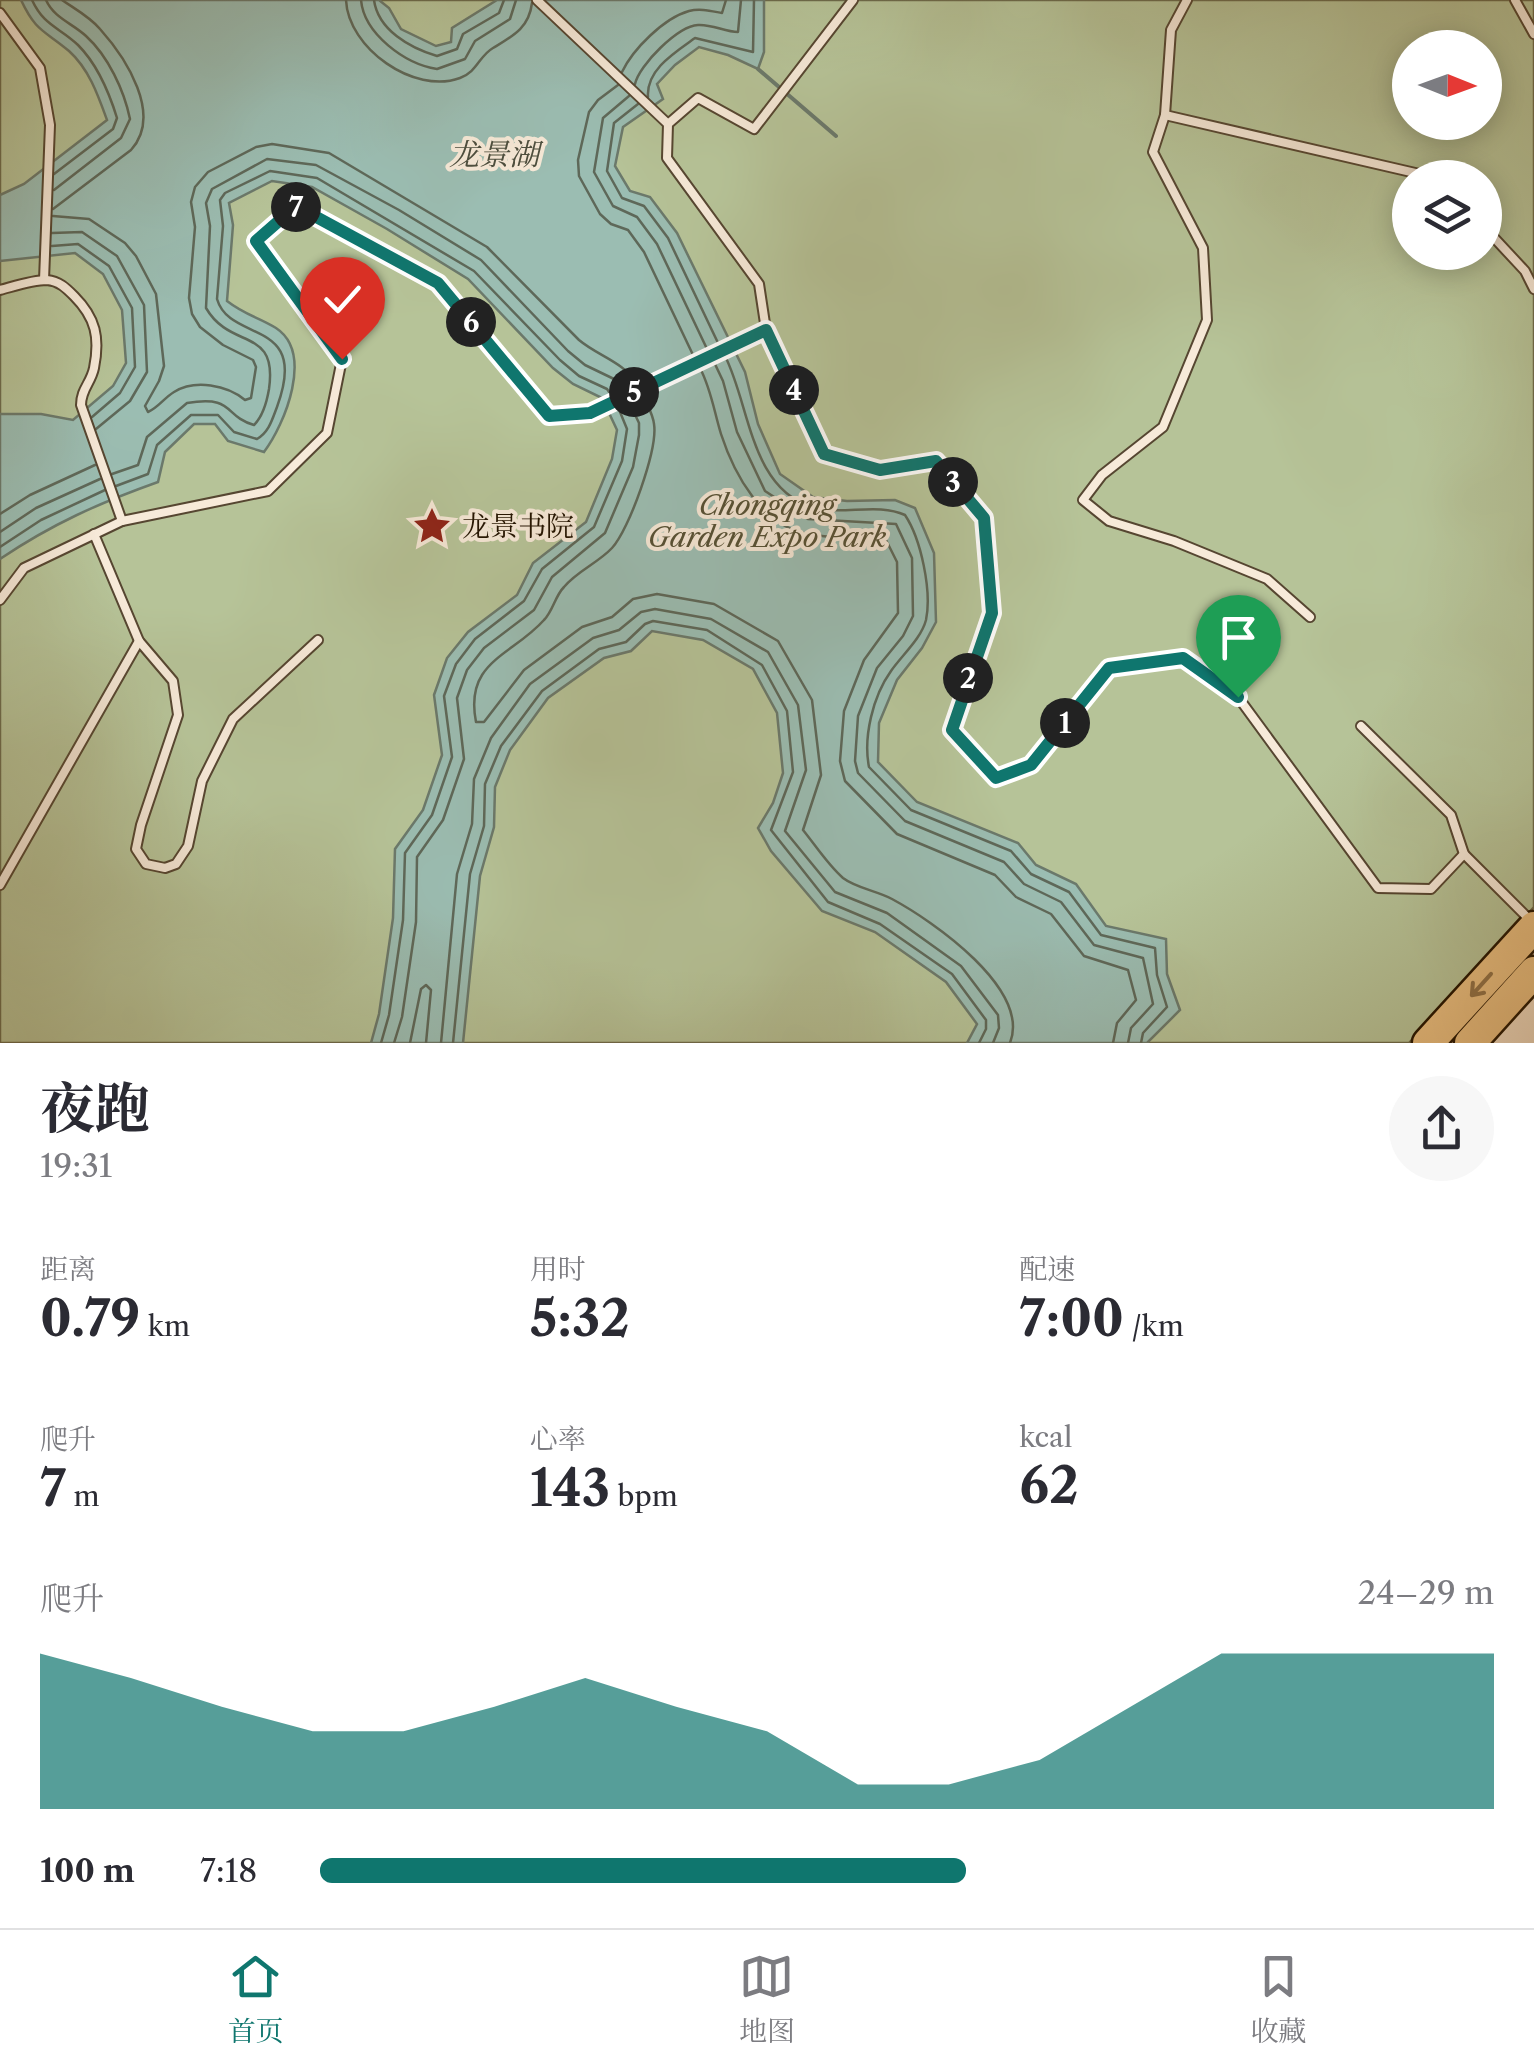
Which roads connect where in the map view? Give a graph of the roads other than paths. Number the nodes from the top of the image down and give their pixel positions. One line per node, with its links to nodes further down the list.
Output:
1 (538, 0): 8 (lane)
2 (854, 0): 8 (lane)
3 (1187, 0): 7 (lane)
4 (1515, 0): 6 (lane)
5 (0, 13): 11 (lane)
6 (1534, 34)
7 (1164, 115): 9 (lane); 18 (lane)
8 (668, 124): 14 (lane)
9 (1392, 168)
10 (1502, 246): 12 (lane)
11 (44, 280): 13 (lane); 15 (lane)
12 (1534, 289)
13 (0, 290)
14 (766, 330): 15 (lane); 22 (lane)
15 (122, 521): 16 (lane)
16 (94, 534): 17 (lane); 20 (lane)
17 (0, 600)
18 (1310, 617)
19 (318, 640): 20 (lane)
20 (139, 641): 23 (lane)
21 (1361, 726): 22 (lane)
22 (1464, 854): 24 (lane)
23 (0, 886)
24 (1534, 925): 26 (highway, one-way to 26)
25 (1534, 972): 27 (highway)
26 (1428, 1043)
27 (1470, 1043)

